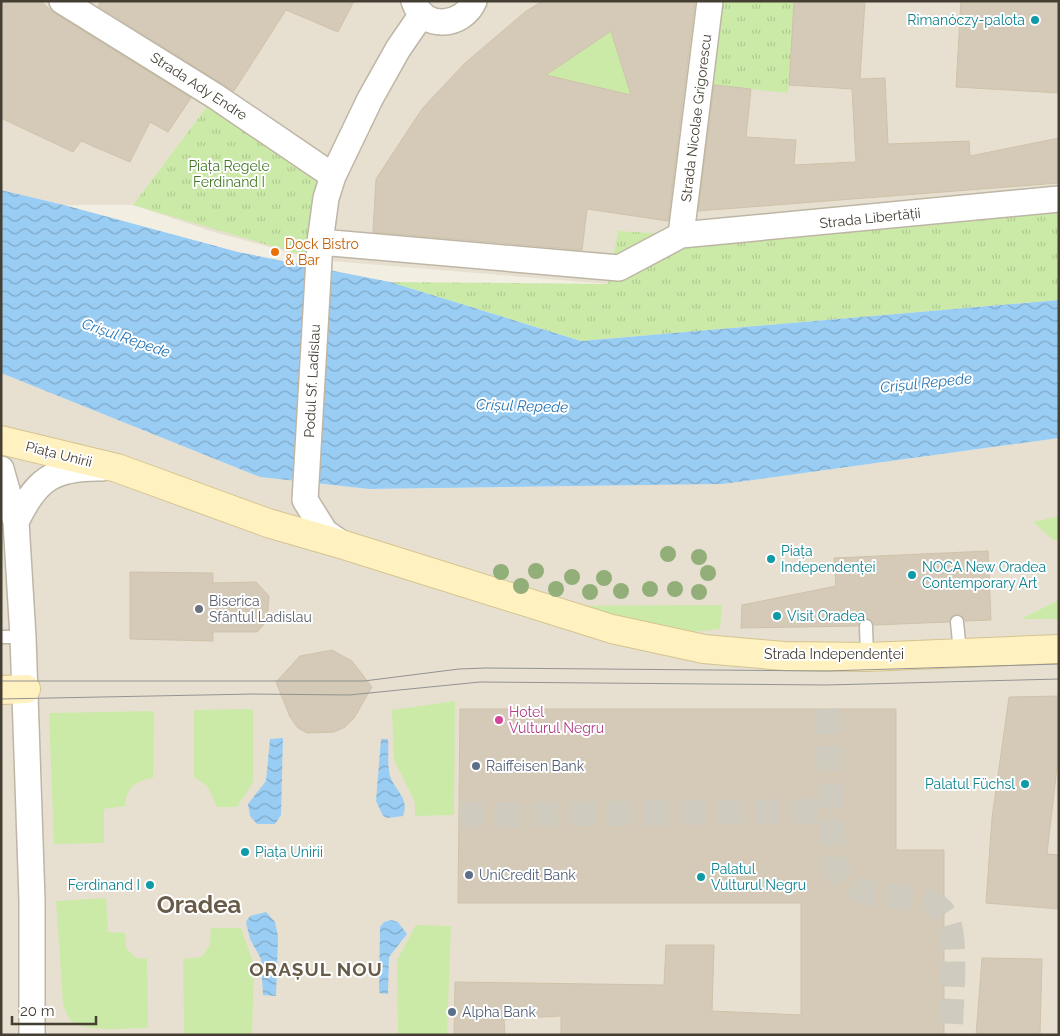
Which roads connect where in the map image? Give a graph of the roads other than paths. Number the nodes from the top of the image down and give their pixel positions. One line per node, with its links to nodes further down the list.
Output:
1 (62, 1): 5 (street, Strada Ady Endre)
2 (474, 1): 4 (street)
3 (710, 1): 7 (street, Strada Nicolae Grigorescu)
4 (418, 8): 5 (street)
5 (332, 176): 8 (street)
6 (1059, 199): 7 (street, Strada Libertății)
7 (681, 235): 8 (street)
8 (319, 256): 12 (street, Podul Sf. Ladislau)
9 (1, 440): 10 (street, Piața Unirii)
10 (117, 468): 13 (street, Piața Unirii); 14 (street, Piața Unirii)
11 (3, 479): 13 (street, Piața Unirii)
12 (305, 498): 14 (street); 15 (street)
13 (16, 522): 19 (street, Piața Unirii)
14 (268, 523): 15 (street, Piața Unirii)
15 (344, 544): 18 (street, Piața Unirii)
16 (957, 622): 21 (lane)
17 (866, 626): 22 (lane)
18 (612, 628): 22 (street, Strada Independenței)
19 (12, 637): 23 (street, Piața Unirii)
20 (1059, 649): 21 (street, Strada Independenței)
21 (960, 652): 22 (street, Strada Independenței)
22 (867, 657)
23 (13, 689): 24 (street, Piața Unirii)
24 (32, 1035)

